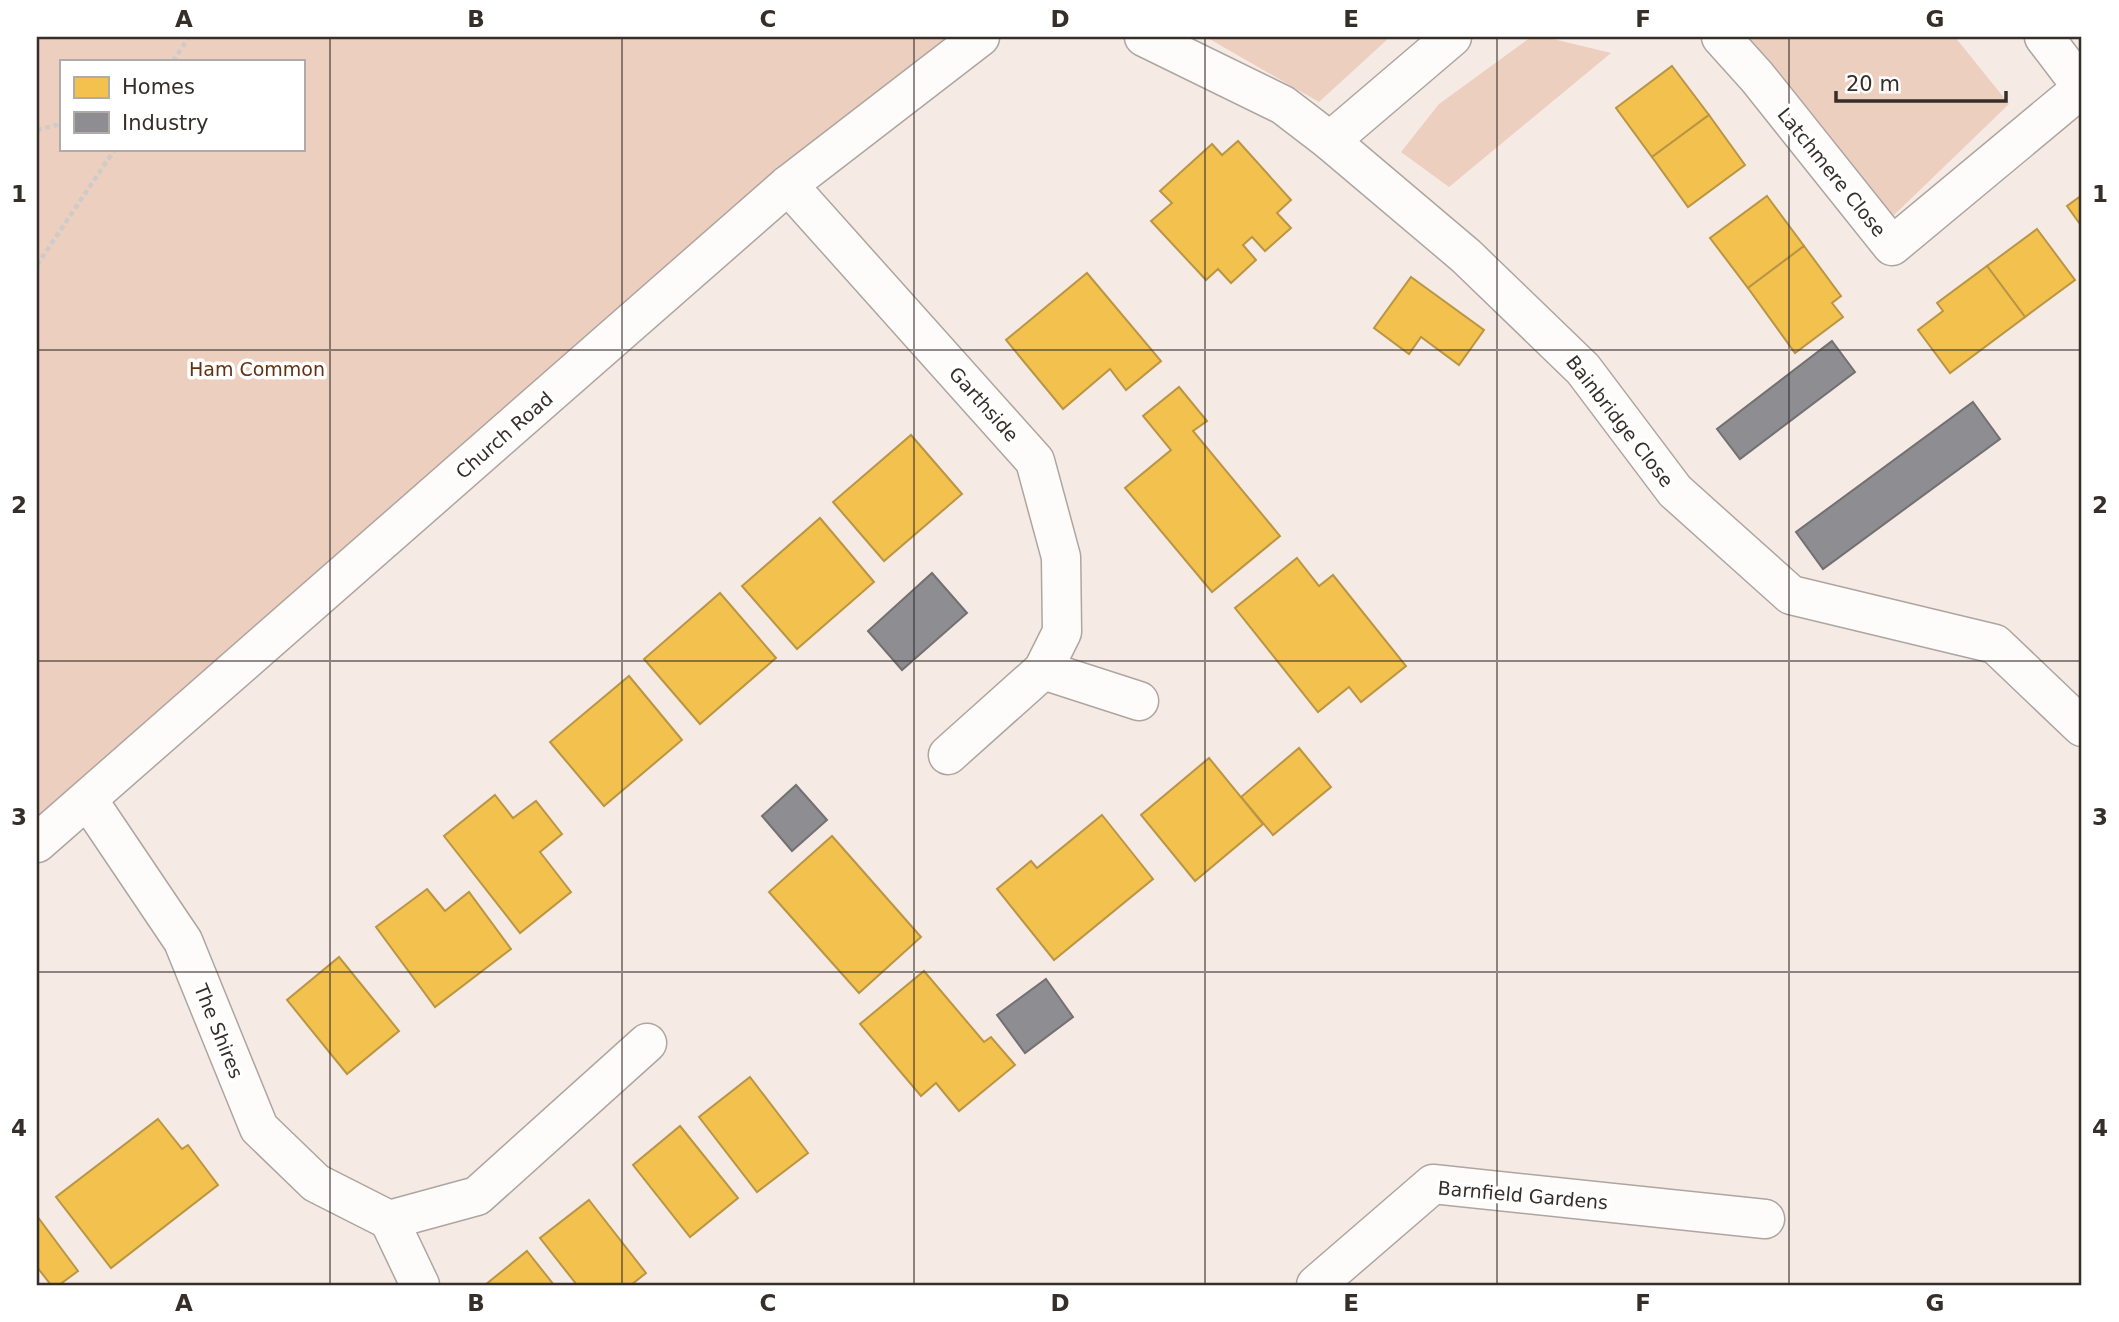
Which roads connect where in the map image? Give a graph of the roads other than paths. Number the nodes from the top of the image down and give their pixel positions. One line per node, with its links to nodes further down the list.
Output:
1 (980, 37): 8 (street, Church Road)
2 (1144, 37): 7 (street, Bainbridge Close)
3 (1452, 37): 7 (street)
4 (1721, 37): 6 (street, Latchmere Close)
5 (2044, 37): 6 (street, Latchmere Close)
6 (2082, 87)
7 (1330, 141): 11 (street, Bainbridge Close)
8 (788, 185): 9 (street, Garthside); 13 (street, Church Road)
9 (1043, 670): 10 (street); 12 (street, Garthside)
10 (1139, 701)
11 (2082, 727)
12 (948, 755)
13 (88, 800): 14 (street, Church Road); 17 (street, The Shires)
14 (37, 843)
15 (648, 1043): 17 (street)
16 (1765, 1219): 19 (street, Barnfield Gardens)
17 (389, 1220): 18 (street)
18 (420, 1285)
19 (1316, 1285)

